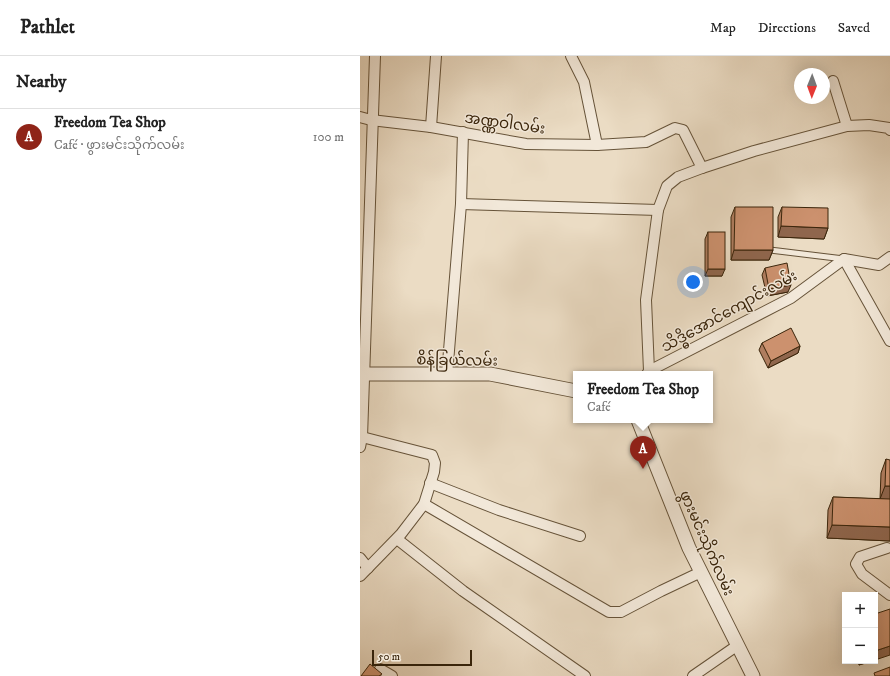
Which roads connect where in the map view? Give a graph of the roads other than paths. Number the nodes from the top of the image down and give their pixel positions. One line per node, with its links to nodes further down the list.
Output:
1 (375, 56): 6 (street)
2 (436, 56): 8 (street)
3 (571, 56): 11 (street)
4 (833, 81): 7 (street)
5 (360, 117): 6 (street, အဏ္ဏဝါလမ်း)
6 (371, 120): 8 (street, အဏ္ဏဝါလမ်း); 13 (street)
7 (847, 126): 9 (street); 12 (street)
8 (431, 127): 10 (street, အဏ္ဏဝါလမ်း)
9 (890, 130)
10 (463, 132): 11 (street, အဏ္ဏဝါလမ်း); 14 (street)
11 (596, 145): 12 (street, အဏ္ဏဝါလမ်း)
12 (702, 168): 15 (street)
13 (365, 188): 22 (street)
14 (461, 204): 15 (street); 23 (street)
15 (658, 210): 20 (street)
16 (770, 250): 18 (lane)
17 (890, 257): 18 (street)
18 (844, 258): 19 (street); 21 (street, သိဒ္ဓိအောင်ကျောင်းလမ်း)
19 (890, 342)
20 (648, 371)
21 (652, 371)
22 (362, 375): 23 (street, စိန်ခြယ်လမ်း); 26 (street)
23 (447, 375): 24 (street, စိန်ခြယ်လမ်း)
24 (573, 390)
25 (639, 423): 34 (street, ဖွားမင်းသိုက်လမ်း)
26 (361, 442): 27 (street)
27 (430, 483): 28 (street); 29 (street)
28 (424, 504): 30 (street); 34 (street)
29 (580, 536)
30 (397, 539): 33 (street); 40 (street)
31 (887, 548): 36 (street)
32 (360, 558): 33 (street)
33 (368, 568): 35 (street)
34 (701, 572): 37 (street, ဖွားမင်းသိုက်လမ်း)
35 (360, 576)
36 (890, 595)
37 (738, 645): 41 (street); 42 (street, ဖွားမင်းသိုက်လမ်း)
38 (380, 669): 39 (street)
39 (392, 676)
40 (585, 676)
41 (693, 676)
42 (753, 676)

